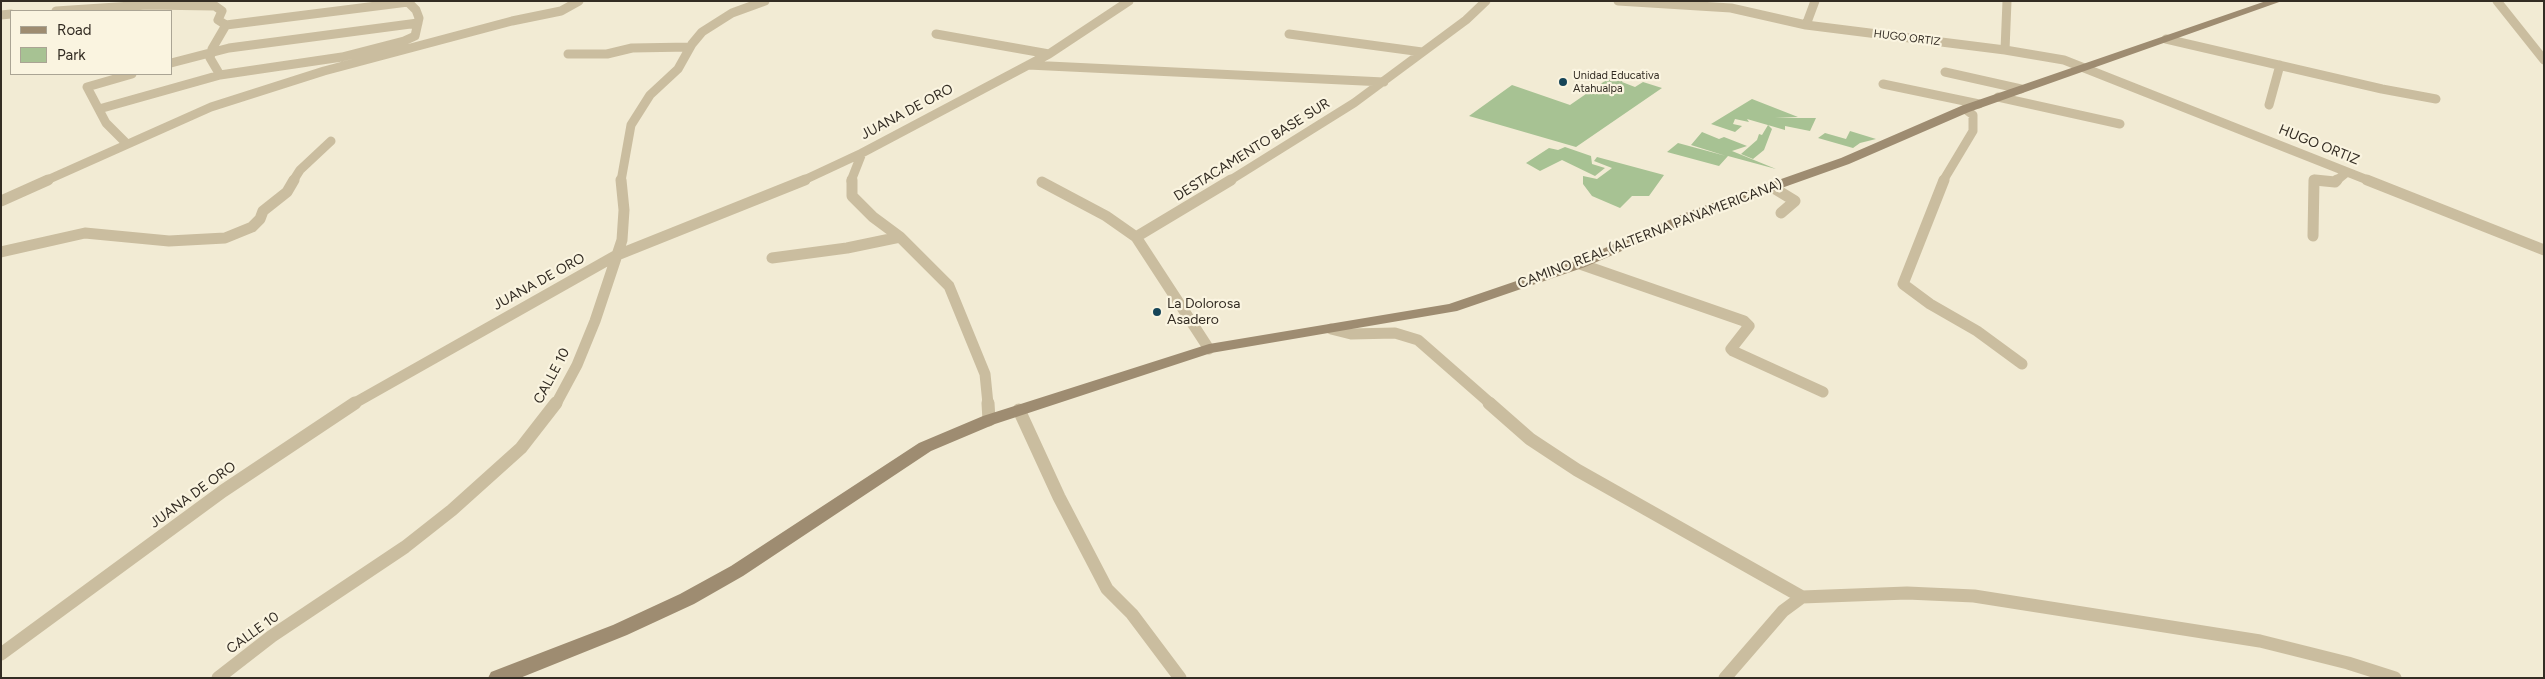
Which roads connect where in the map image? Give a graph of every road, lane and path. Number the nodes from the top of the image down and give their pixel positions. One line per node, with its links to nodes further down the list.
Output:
1 (579, 1): 43 (street)
2 (765, 1): 19 (street, CALLE 10)
3 (1129, 1): 24 (street, JUANA DE ORO)
4 (1486, 1): 21 (street, DESTACAMENTO BASE SUR)
5 (1618, 1): 11 (street, HUGO ORTIZ)
6 (1815, 1): 15 (street)
7 (2007, 1): 20 (street)
8 (2277, 1): 18 (street)
9 (2497, 1): 25 (street)
10 (408, 2): 13 (street); 14 (street)
11 (1733, 5): 15 (street, HUGO ORTIZ)
12 (71, 10): 14 (street)
13 (418, 23): 22 (street); 32 (street)
14 (226, 25): 22 (street)
15 (1806, 25): 20 (street, HUGO ORTIZ)
16 (936, 34): 24 (street)
17 (1289, 34): 21 (street)
18 (2166, 39): 28 (street); 29 (street)
19 (690, 47): 23 (street); 55 (street, CALLE 10)
20 (2005, 50): 29 (street, HUGO ORTIZ)
21 (1422, 52): 33 (street, DESTACAMENTO BASE SUR)
22 (211, 53): 26 (street); 32 (street)
23 (568, 54)
24 (1049, 54): 27 (street, JUANA DE ORO)
25 (2544, 60)
26 (172, 63)
27 (1026, 65): 33 (street); 44 (street, JUANA DE ORO)
28 (2280, 65): 37 (street); 38 (street)
29 (2084, 66): 35 (street, CAMINO REAL (ALTERNA PANAMERICANA)); 45 (street, HUGO ORTIZ)
30 (1945, 72): 35 (street)
31 (129, 75): 40 (street)
32 (220, 75): 40 (street)
33 (1384, 82): 51 (street, DESTACAMENTO BASE SUR)
34 (1883, 84): 39 (street)
35 (2021, 89): 36 (street, CAMINO REAL (ALTERNA PANAMERICANA))
36 (1998, 97): 39 (street, CAMINO REAL (ALTERNA PANAMERICANA)); 41 (street)
37 (2436, 98)
38 (2269, 105)
39 (1972, 106): 47 (street, CAMINO REAL (ALTERNA PANAMERICANA)); 60 (street)
40 (99, 109): 43 (street)
41 (2120, 124)
42 (331, 142): 54 (street)
43 (126, 143): 48 (street)
44 (862, 153): 50 (street); 55 (street, JUANA DE ORO)
45 (2347, 172): 52 (street); 53 (street, HUGO ORTIZ)
46 (1042, 182): 51 (street)
47 (1772, 187): 49 (street); 57 (street, CAMINO REAL (ALTERNA PANAMERICANA))
48 (1, 201)
49 (1781, 213)
50 (900, 236): 56 (street); 63 (street)
51 (1136, 236): 59 (street)
52 (2313, 236)
53 (2544, 250)
54 (1, 252)
55 (615, 256): 65 (street, JUANA DE ORO); 66 (street, CALLE 10)
56 (772, 258)
57 (1580, 264): 58 (street, CAMINO REAL (ALTERNA PANAMERICANA)); 61 (street)
58 (1331, 329): 59 (street, CAMINO REAL (ALTERNA PANAMERICANA)); 64 (street)
59 (1209, 349): 62 (street, CAMINO REAL (ALTERNA PANAMERICANA))
60 (2022, 364)
61 (1823, 392)
62 (1019, 410): 63 (street, CAMINO REAL (ALTERNA PANAMERICANA)); 68 (street)
63 (989, 420): 67 (street, CAMINO REAL (ALTERNA PANAMERICANA))
64 (1802, 597): 69 (street); 70 (street)
65 (1, 654)
66 (218, 678)
67 (498, 678)
68 (1180, 678)
69 (1726, 678)
70 (2395, 678)

